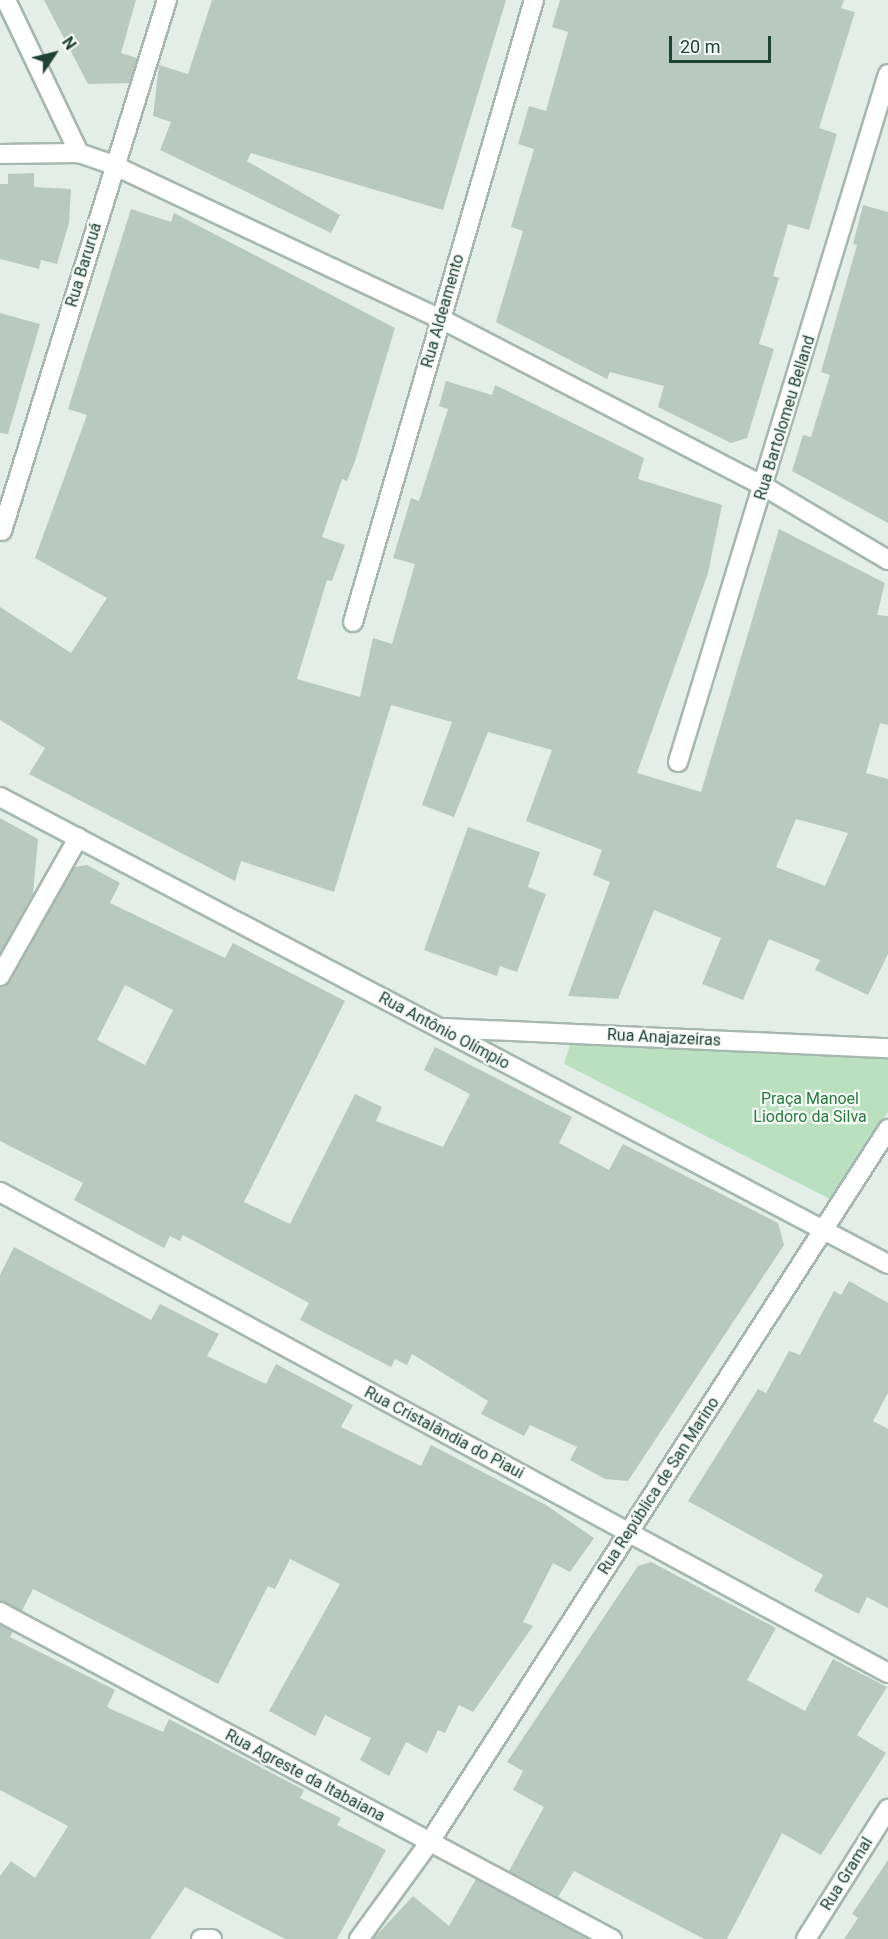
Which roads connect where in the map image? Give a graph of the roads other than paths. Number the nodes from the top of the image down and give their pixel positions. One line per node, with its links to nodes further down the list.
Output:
1 (6, 0): 5 (street)
2 (167, 0): 7 (street, Rua Baruruá)
3 (534, 0): 8 (street, Rua Aldeamento)
4 (888, 74): 9 (street, Rua Bartolomeu Belland)
5 (79, 153): 6 (street); 7 (street)
6 (0, 154)
7 (113, 165): 8 (street); 10 (street, Rua Baruruá)
8 (441, 319): 9 (street); 12 (street, Rua Aldeamento)
9 (765, 487): 11 (street); 13 (street, Rua Bartolomeu Belland)
10 (2, 531)
11 (888, 560)
12 (353, 622)
13 (678, 762)
14 (0, 797): 15 (street, Rua Antônio Olímpio)
15 (78, 838): 16 (street); 17 (street, Rua Antônio Olímpio)
16 (0, 976)
17 (439, 1028): 18 (street, Rua Anajazeiras); 21 (street, Rua Antônio Olímpio)
18 (888, 1048)
19 (888, 1129): 21 (street, Rua República de San Marino)
20 (0, 1192): 23 (street, Rua Cristalândia do Piaui)
21 (823, 1233): 22 (street, Rua Antônio Olímpio); 23 (street, Rua República de San Marino)
22 (888, 1264)
23 (629, 1533): 25 (street, Rua Cristalândia do Piaui); 27 (street, Rua República de San Marino)
24 (0, 1612): 27 (street, Rua Agreste da Itabaiana)
25 (888, 1672)
26 (888, 1809): 32 (street, Rua Gramal)
27 (429, 1843): 30 (street, Rua República de San Marino); 31 (street, Rua Agreste da Itabaiana)
28 (201, 1939): 29 (street)
29 (212, 1939)
30 (359, 1939)
31 (612, 1939)
32 (806, 1939)

